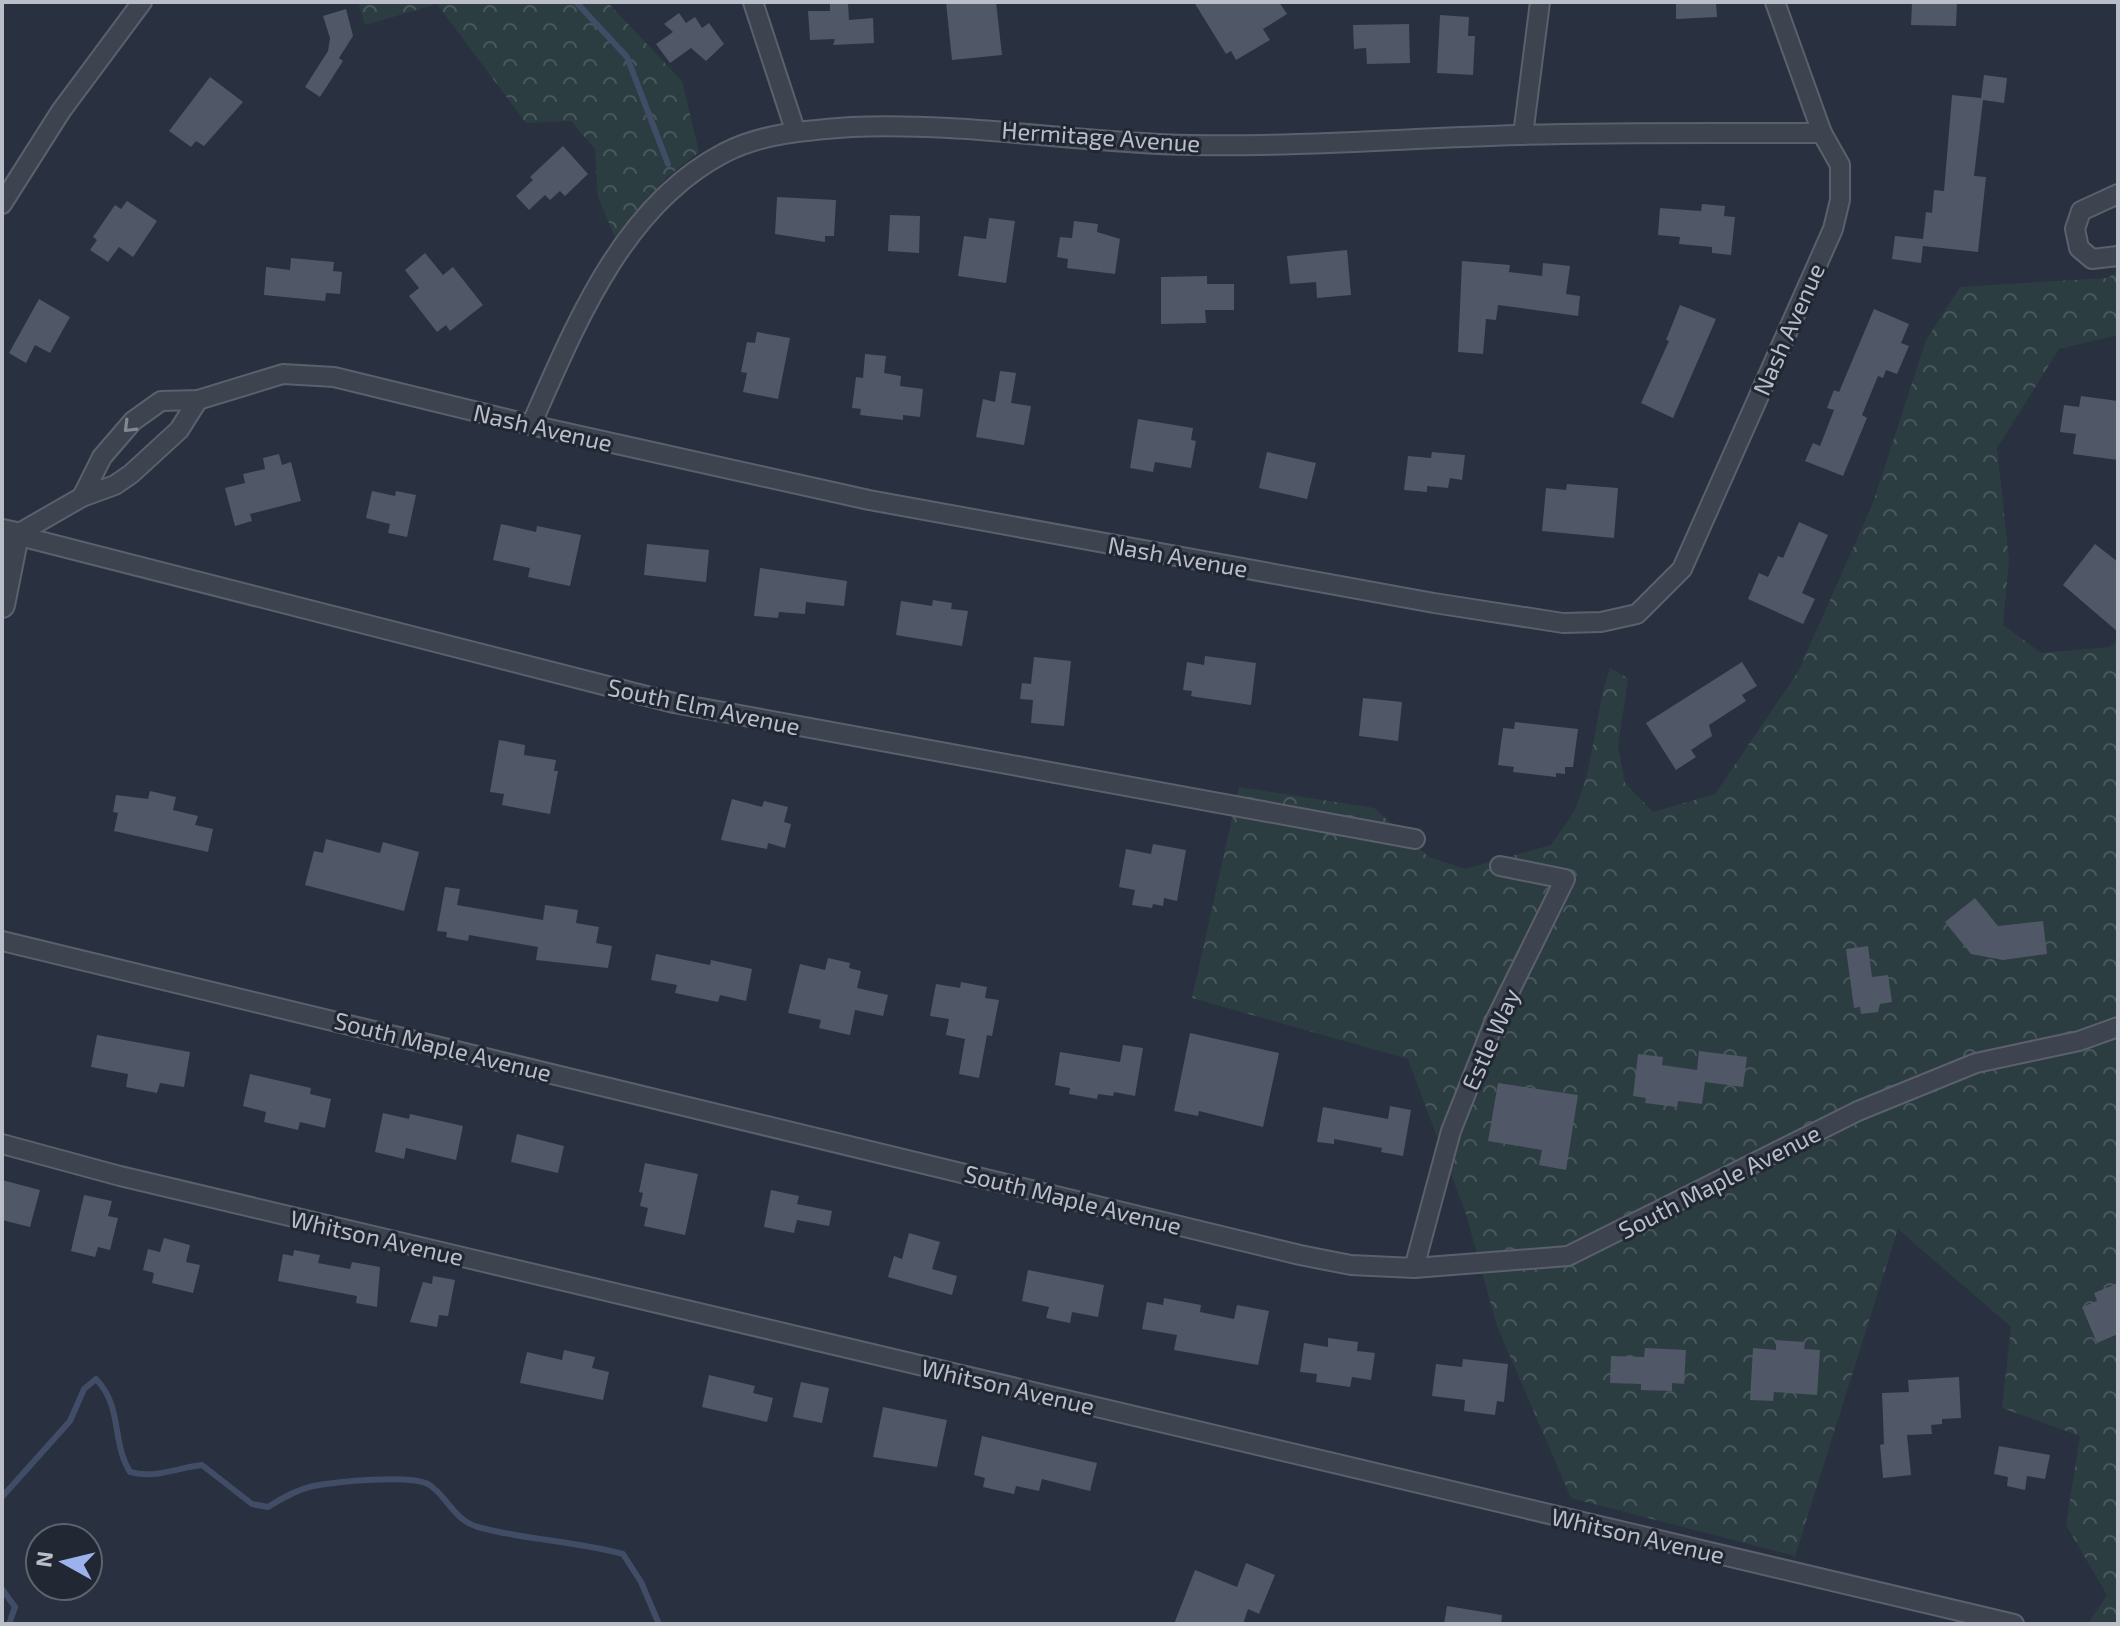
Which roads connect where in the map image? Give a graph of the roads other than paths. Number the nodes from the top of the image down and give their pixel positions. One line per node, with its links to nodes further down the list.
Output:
1 (142, 2): 9 (street)
2 (753, 2): 5 (street)
3 (1540, 2): 7 (street)
4 (1775, 2): 6 (street, Nash Avenue)
5 (795, 130): 7 (street, Hermitage Avenue); 12 (street, Hermitage Avenue)
6 (1822, 133): 7 (street, Hermitage Avenue); 12 (street, Nash Avenue)
7 (1523, 135)
8 (2118, 194): 10 (street)
9 (2, 204)
10 (2118, 256)
11 (198, 400): 12 (street, Nash Avenue); 13 (street); 13 (street, Nash Avenue, one-way to 13)
12 (531, 425)
13 (82, 497): 14 (street)
14 (9, 533): 15 (street); 16 (street, South Elm Avenue)
15 (2, 605)
16 (1415, 839)
17 (1500, 866): 21 (street, Estle Way)
18 (2, 941): 21 (street, South Maple Avenue)
19 (2118, 1027): 21 (street, South Maple Avenue)
20 (2, 1144): 22 (street, Whitson Avenue)
21 (1414, 1268)
22 (2014, 1624)

